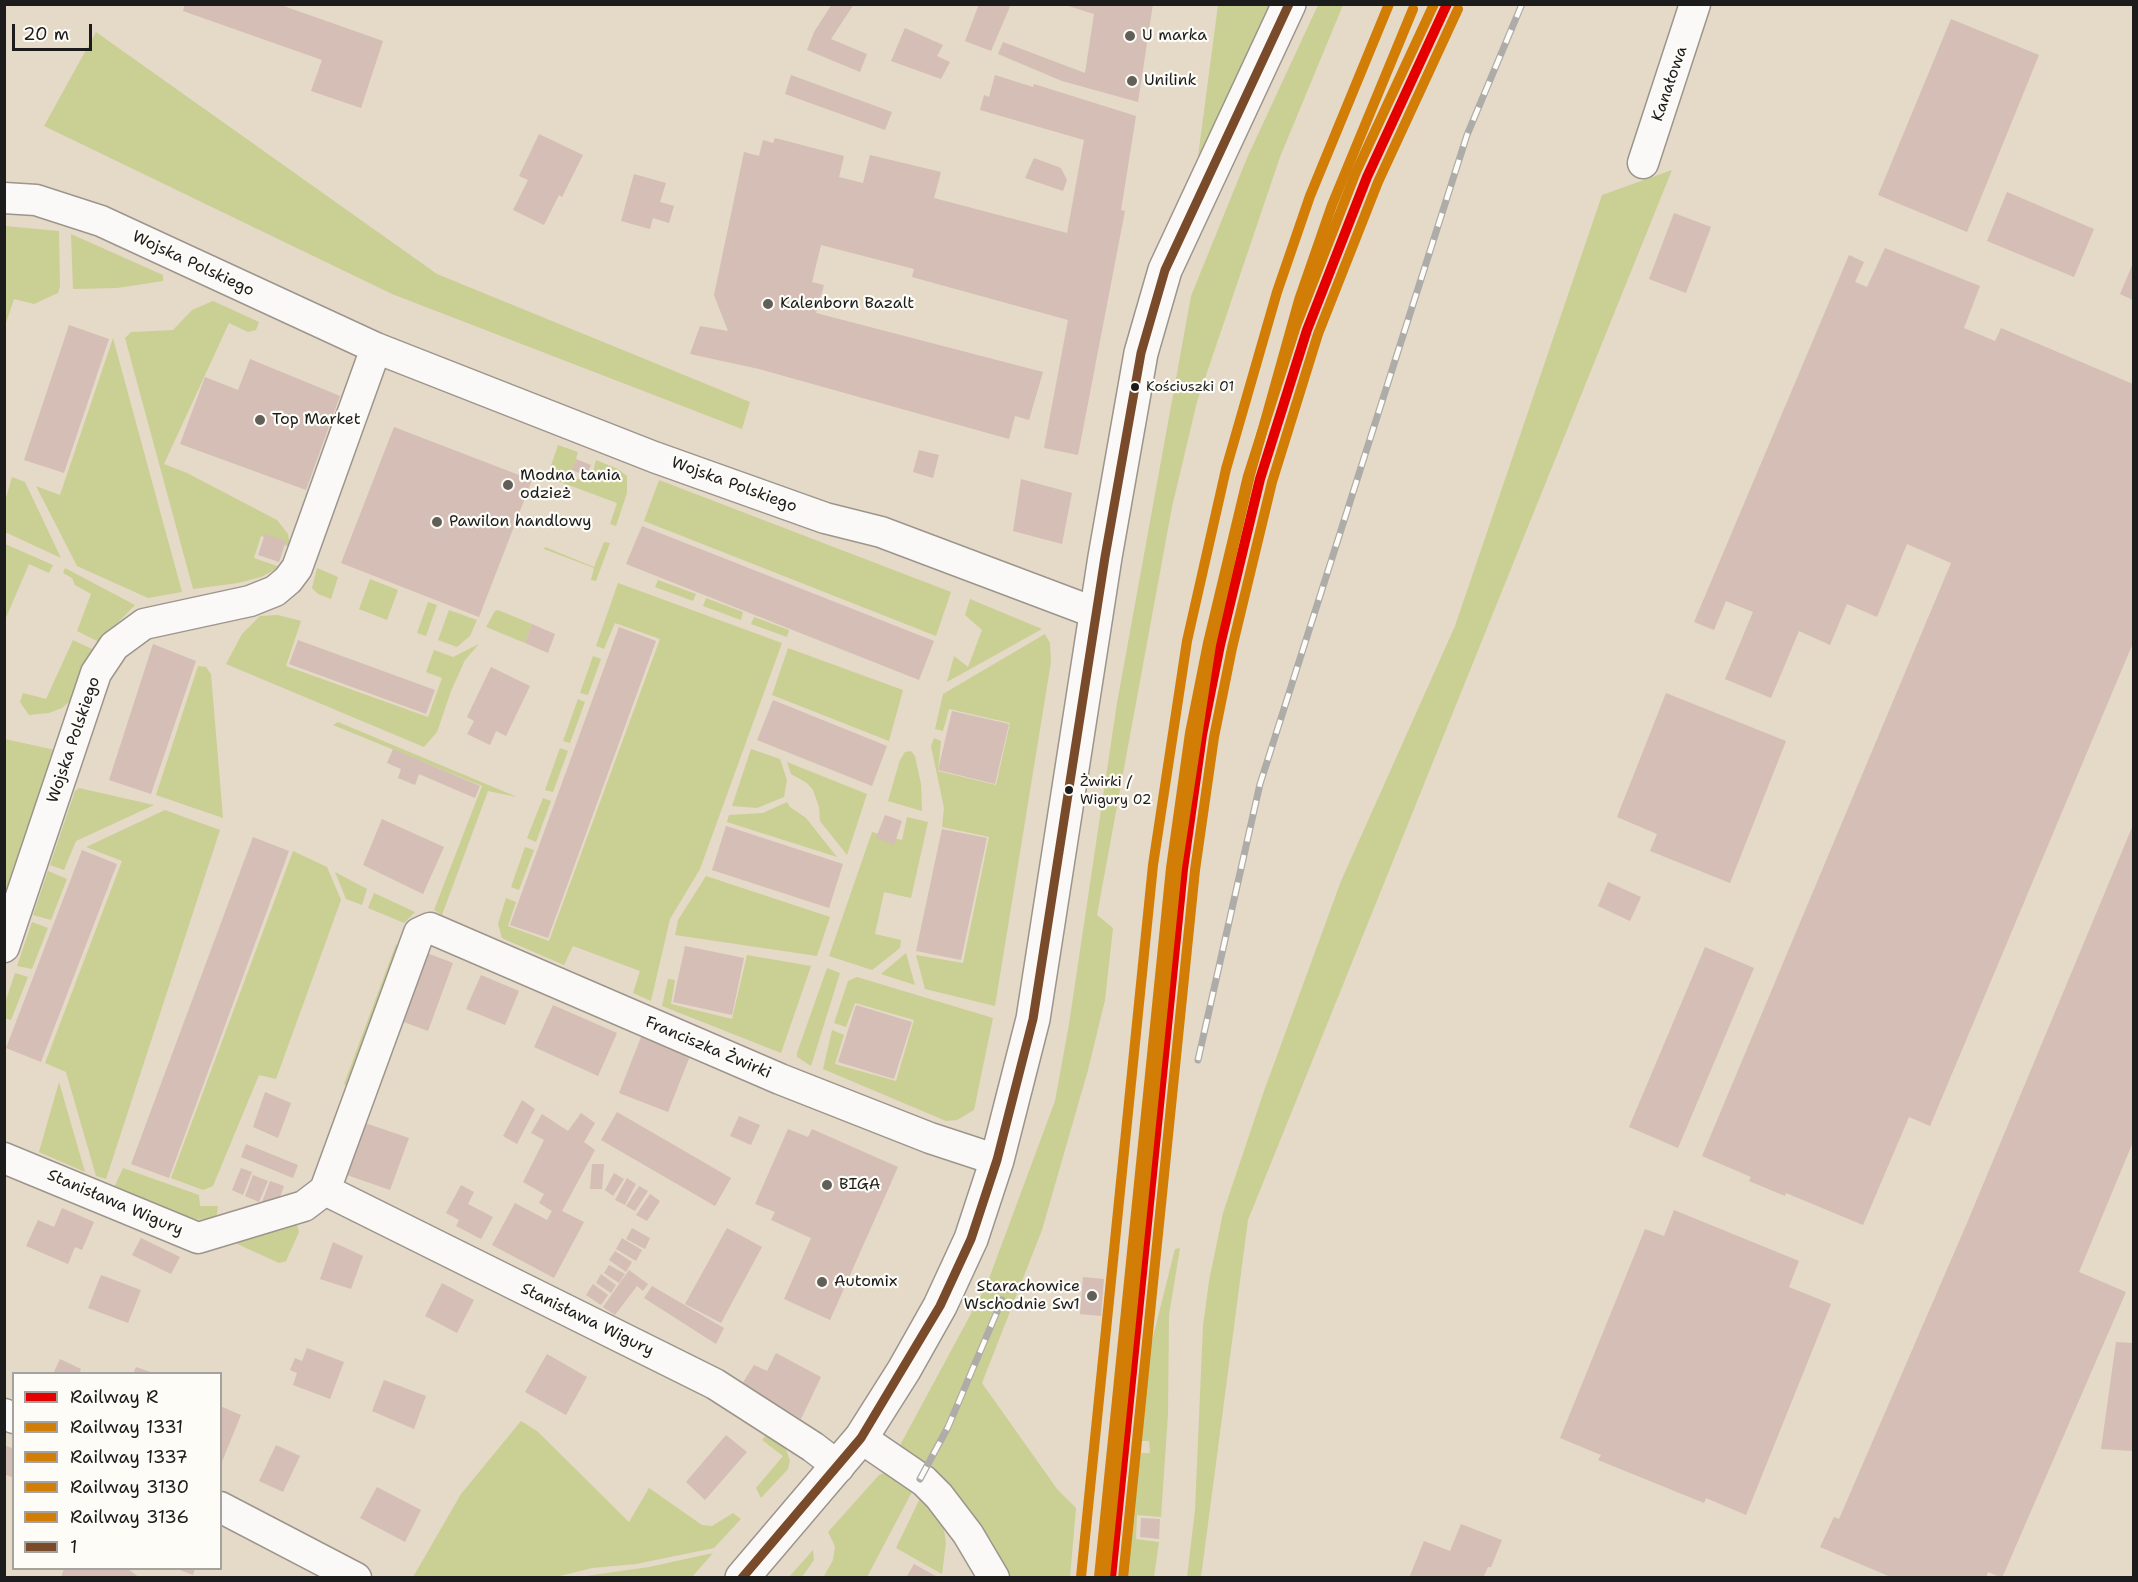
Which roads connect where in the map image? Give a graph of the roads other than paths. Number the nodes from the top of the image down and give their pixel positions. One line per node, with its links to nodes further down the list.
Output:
1 (1289, 4): 6 (street)
2 (1695, 4): 3 (street, Kanałowa)
3 (1642, 163)
4 (4, 198): 5 (street, Wojska Polskiego)
5 (376, 348): 6 (street, Wojska Polskiego); 7 (street, Wojska Polskiego)
6 (1096, 613): 9 (street)
7 (4, 947)
8 (4, 1158): 10 (street, Stanisława Wigury)
9 (997, 1160): 10 (street, Franciszka Żwirki); 11 (street)
10 (325, 1190): 12 (street, Stanisława Wigury)
11 (861, 1438): 12 (street); 16 (street)
12 (839, 1467): 15 (street)
13 (222, 1508): 14 (street)
14 (356, 1578)
15 (742, 1578)
16 (994, 1578)

